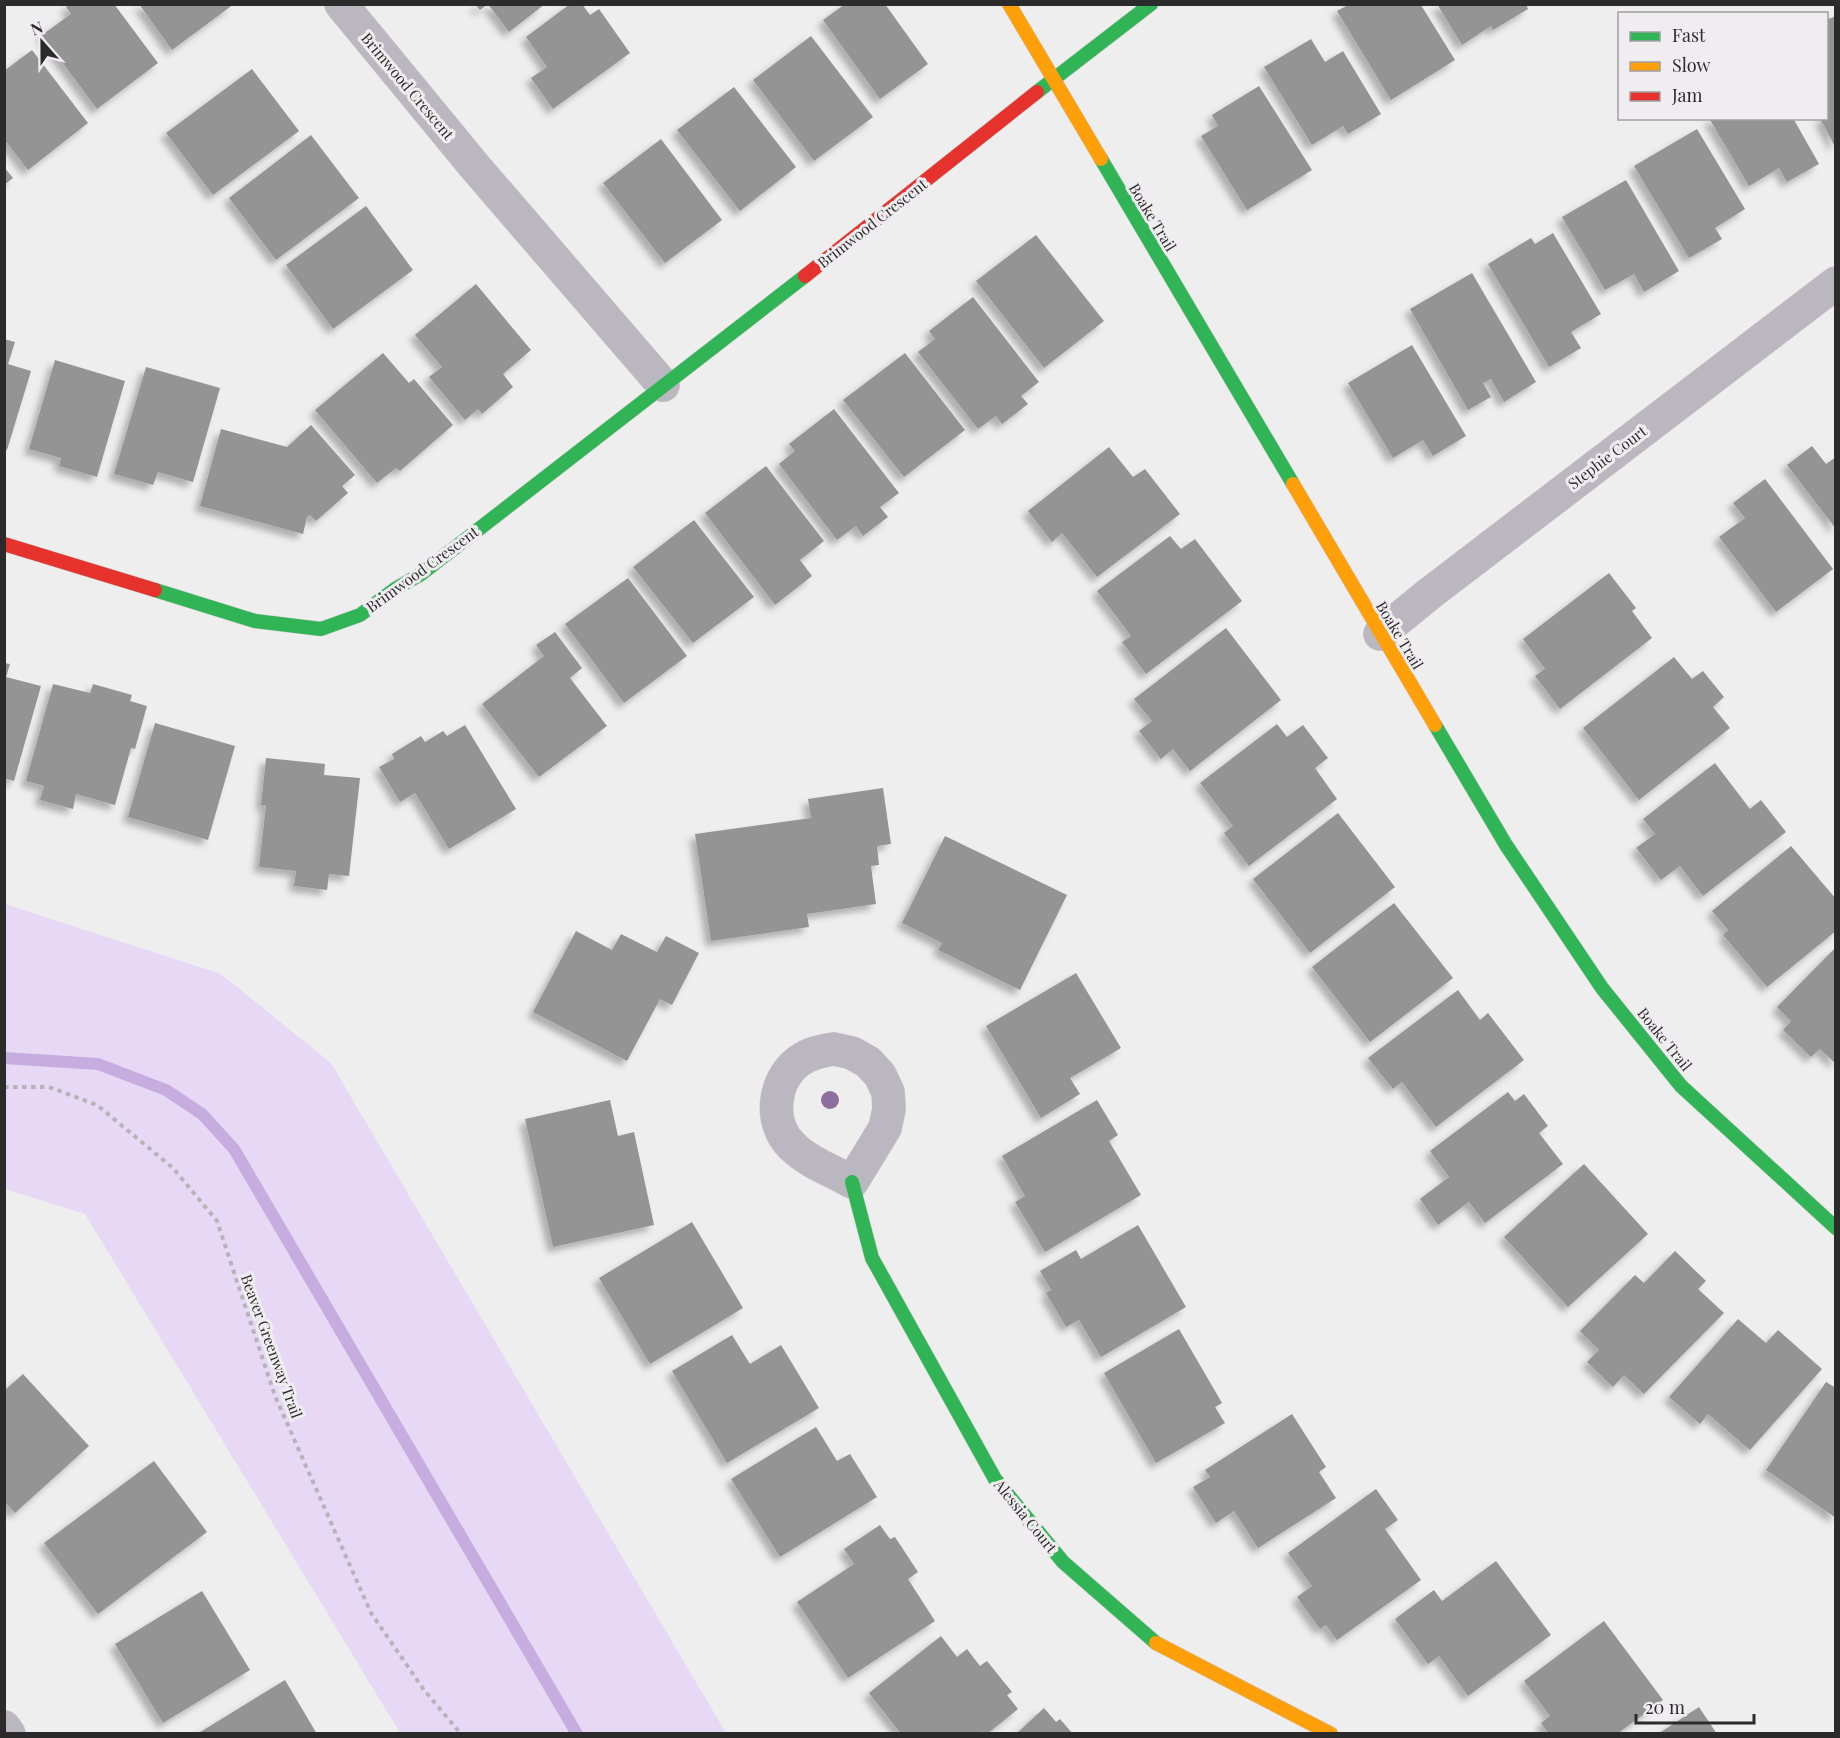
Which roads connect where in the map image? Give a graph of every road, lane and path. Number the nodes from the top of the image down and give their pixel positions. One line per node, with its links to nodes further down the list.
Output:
1 (340, 4): 6 (street, Brimwood Crescent)
2 (1009, 4): 4 (street, Boake Trail)
3 (1150, 4): 4 (street, Brimwood Crescent)
4 (1052, 80): 6 (street, Brimwood Crescent); 8 (street, Boake Trail)
5 (1836, 283): 8 (street, Stephie Court)
6 (663, 385): 7 (street, Brimwood Crescent)
7 (4, 544)
8 (1380, 634): 11 (street, Boake Trail)
9 (4, 1088): 14 (path, Beaver Greenway Trail)
10 (852, 1182): 15 (street, Alessia Court)
11 (1836, 1228)
12 (4, 1726): 13 (street)
13 (9, 1734)
14 (461, 1734)
15 (1331, 1734)

